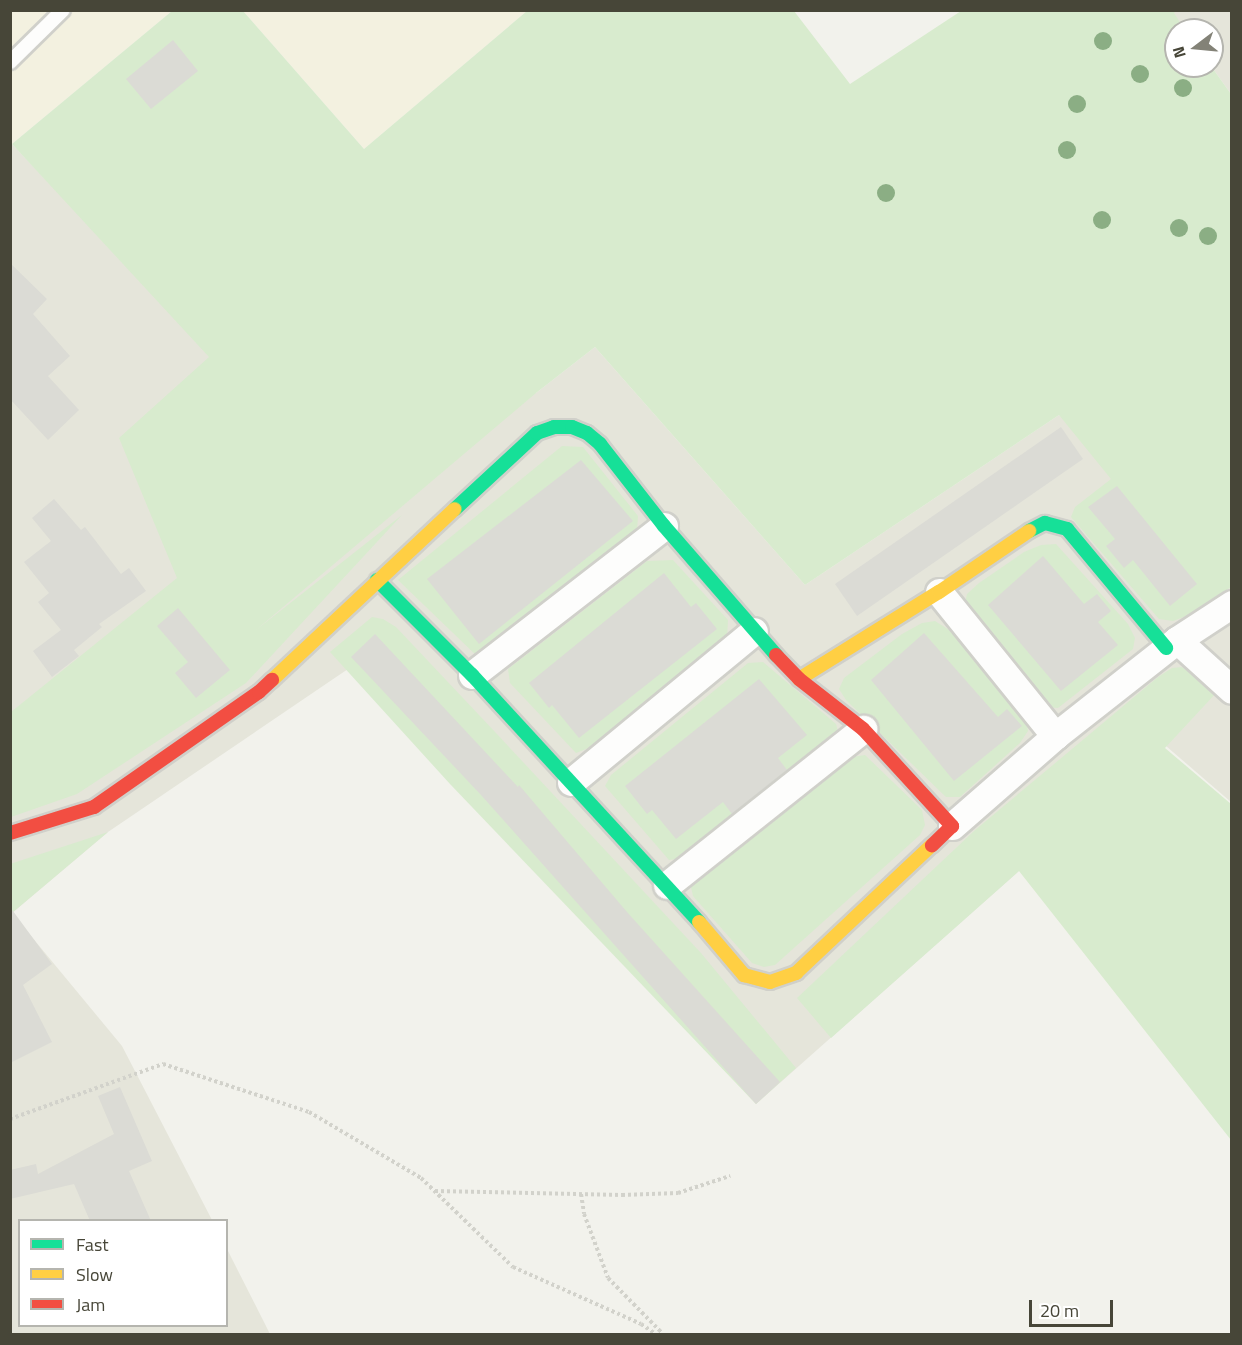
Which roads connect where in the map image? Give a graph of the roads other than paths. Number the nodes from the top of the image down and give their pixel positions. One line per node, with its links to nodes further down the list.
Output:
1 (63, 10): 2 (lane)
2 (10, 62)
3 (664, 526): 4 (street); 7 (street); 9 (street)
4 (377, 580): 9 (street); 16 (street)
5 (939, 592): 8 (street); 10 (street); 13 (street)
6 (1232, 604): 8 (street)
7 (754, 631): 10 (street); 14 (street)
8 (1172, 644): 11 (street); 13 (street)
9 (472, 675): 14 (street)
10 (800, 679): 12 (street)
11 (1232, 690)
12 (863, 729): 15 (street); 17 (street)
13 (1055, 736): 15 (street)
14 (572, 782): 17 (street)
15 (952, 826): 17 (street)
16 (10, 833)
17 (668, 885)

